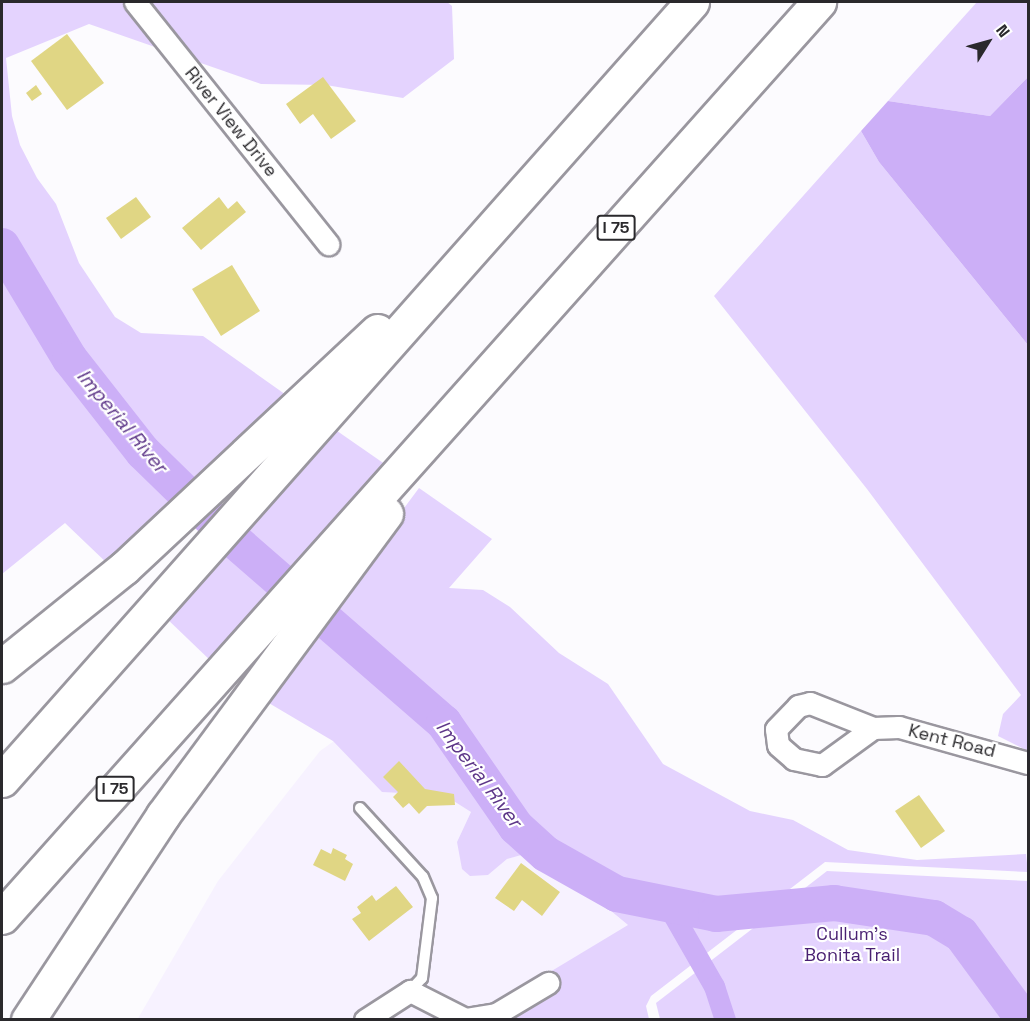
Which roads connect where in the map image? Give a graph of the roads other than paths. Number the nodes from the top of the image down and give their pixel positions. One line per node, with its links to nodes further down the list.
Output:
1 (135, 2): 4 (street, River View Drive)
2 (692, 2): 5 (highway)
3 (819, 2): 6 (highway, I 75)
4 (328, 244)
5 (335, 385): 7 (highway); 10 (highway)
6 (418, 460): 12 (highway, I 75); 16 (highway)
7 (2, 666)
8 (873, 728): 9 (street, Kent Road)
9 (1029, 763)
10 (2, 780)
11 (360, 808): 14 (lane)
12 (2, 917)
13 (548, 983): 15 (street)
14 (410, 991): 15 (street); 17 (street)
15 (465, 1019)
16 (28, 1020)
17 (364, 1020)

